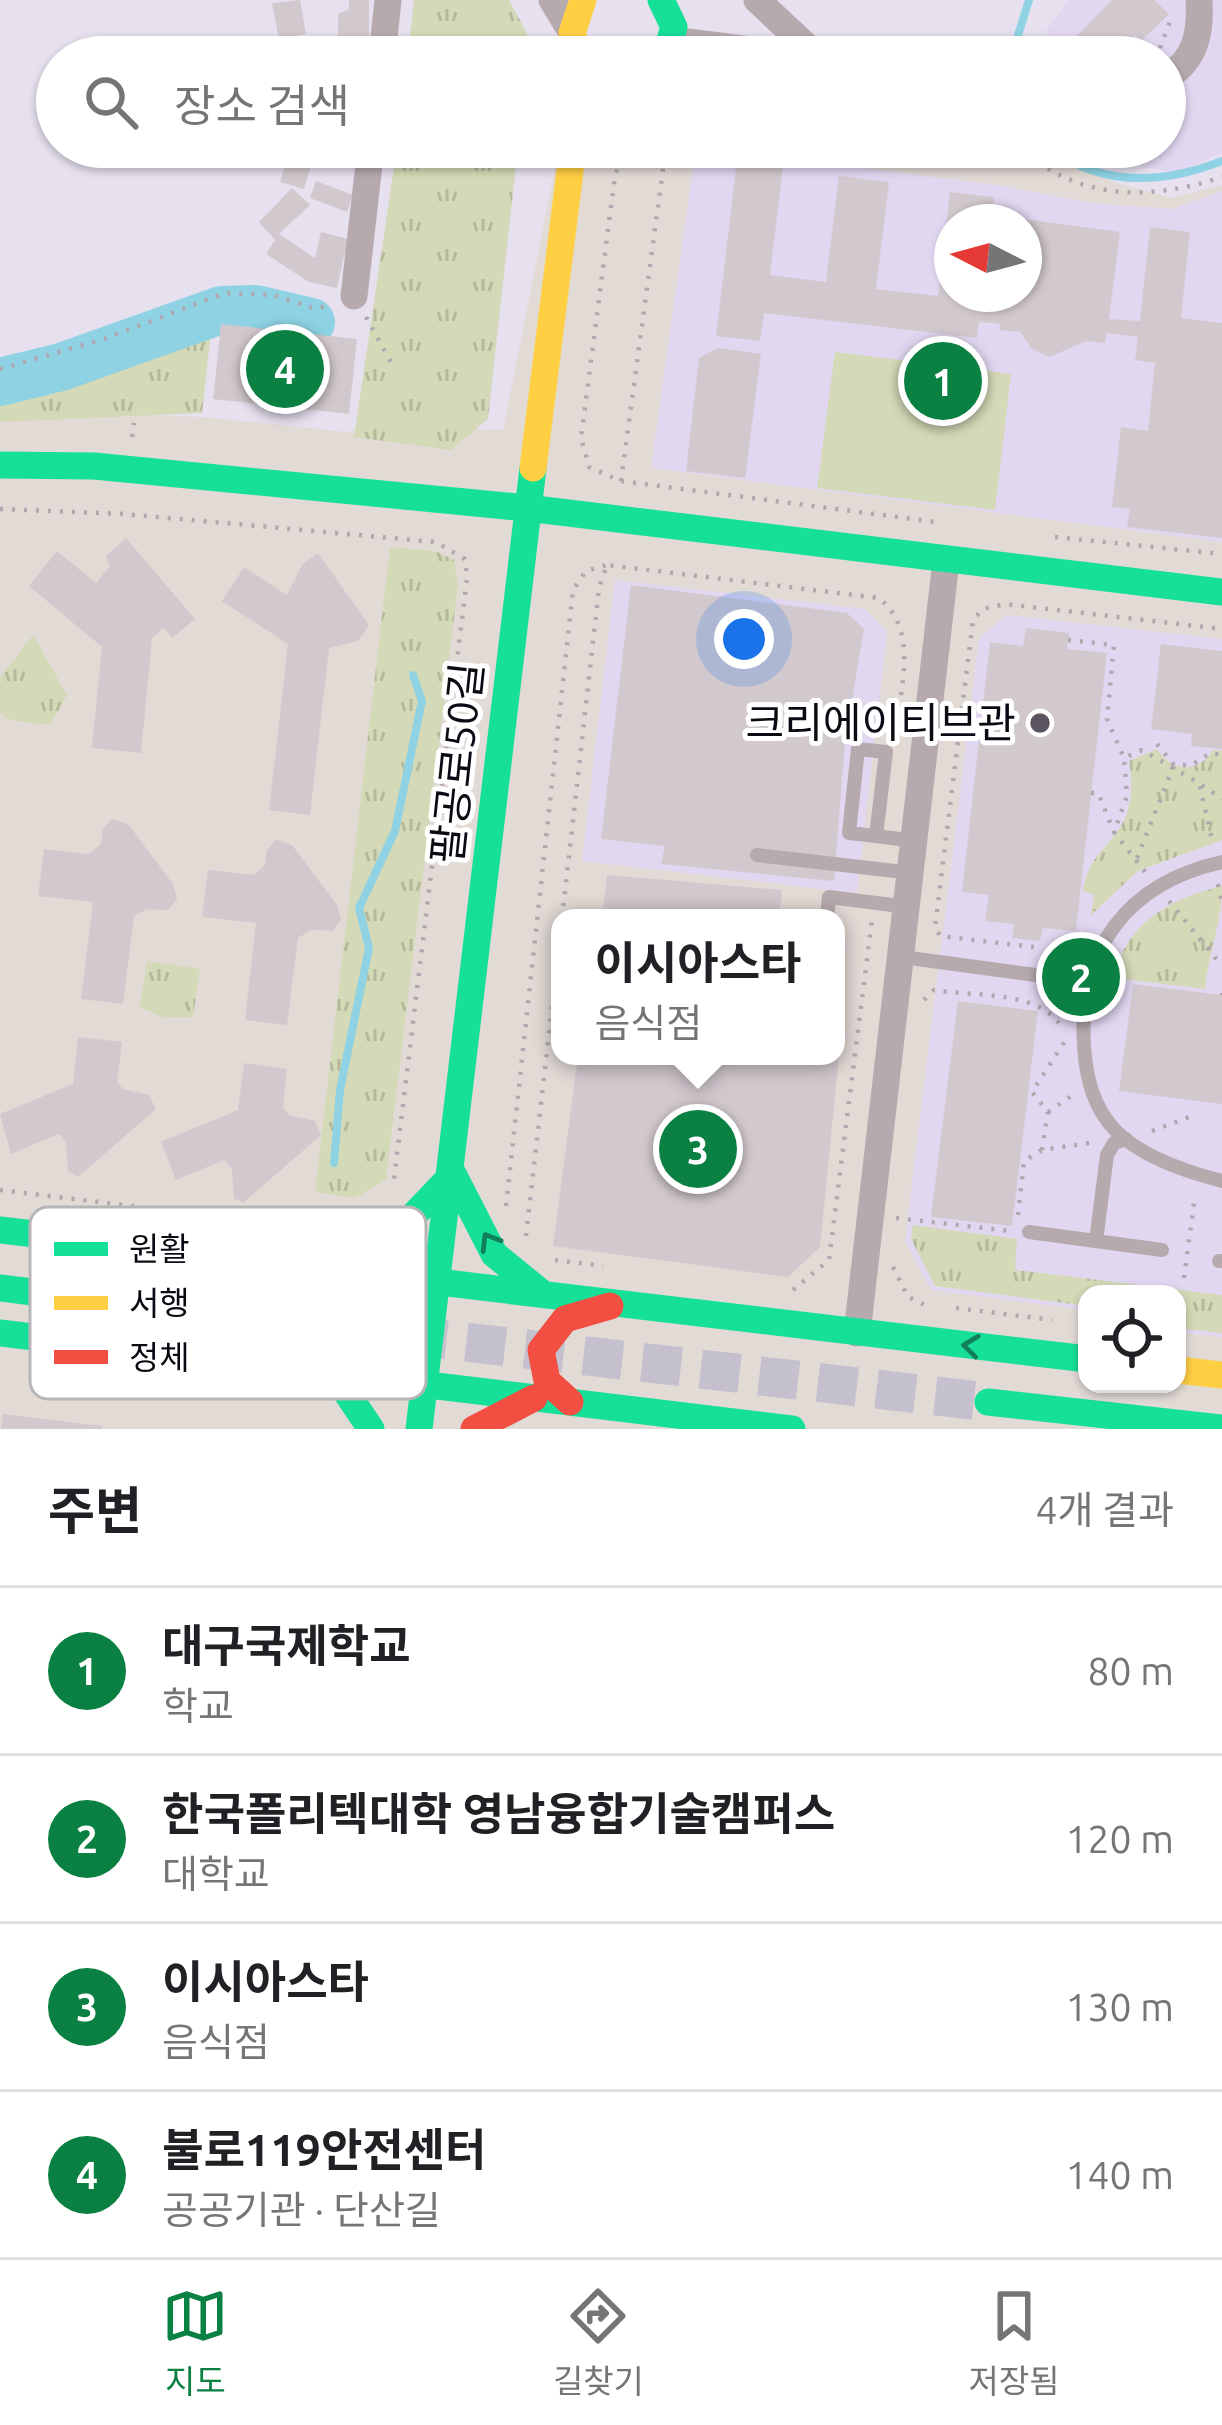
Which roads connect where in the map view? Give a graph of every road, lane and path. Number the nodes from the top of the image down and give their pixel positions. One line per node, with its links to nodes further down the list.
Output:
1 (388, 0): 8 (street)
2 (552, 0): 9 (street)
3 (583, 0): 10 (main road)
4 (661, 0): 11 (main road)
5 (694, 0): 12 (main road)
6 (757, 0): 13 (street)
7 (1188, 2): 14 (path); 15 (street)
8 (384, 36)
9 (569, 36)
10 (577, 36)
11 (669, 36)
12 (673, 36)
13 (807, 36)
14 (1167, 36)
15 (1186, 57)
16 (369, 168): 24 (street)
17 (572, 168): 23 (main road)
18 (582, 168): 23 (main road)
19 (618, 168): 28 (path)
20 (663, 168): 28 (path)
21 (1054, 168): 22 (path)
22 (1222, 177)
23 (571, 196): 29 (main road, 팔공로50길)
24 (354, 296): 25 (path); 26 (path)
25 (392, 366)
26 (0, 369)
27 (0, 465): 29 (main road)
28 (622, 481): 31 (path)
29 (527, 508): 34 (main road); 79 (main road, 팔공로50길)
30 (0, 509): 86 (path)
31 (936, 522)
32 (1039, 535): 33 (path)
33 (1222, 554)
34 (946, 561): 36 (main road); 49 (street)
35 (607, 565): 39 (path); 60 (path); 89 (path)
36 (1222, 592)
37 (1222, 629): 62 (path)
38 (1068, 640): 42 (path)
39 (895, 740)
40 (1157, 744): 43 (path)
41 (1222, 755): 43 (path)
42 (1124, 758): 43 (path); 47 (path)
43 (1174, 766): 44 (path); 52 (path)
44 (1199, 783): 46 (path); 51 (path)
45 (1091, 793): 47 (path)
46 (1222, 799)
47 (1114, 832): 52 (path)
48 (876, 836): 48 (lane); 49 (lane)
49 (915, 841): 54 (street)
50 (757, 855): 54 (lane)
51 (1218, 855): 65 (lane)
52 (1137, 858): 53 (path)
53 (1145, 872)
54 (911, 873): 59 (street)
55 (1222, 880): 57 (path)
56 (1181, 891): 64 (path)
57 (1222, 902)
58 (874, 903): 59 (lane); 61 (lane); 105 (path)
59 (908, 907): 63 (street)
60 (563, 909)
61 (828, 909)
62 (1034, 947)
63 (902, 957): 65 (lane); 110 (street)
64 (1222, 966)
65 (1087, 982): 75 (lane)
66 (551, 1015): 96 (path)
67 (922, 1021): 68 (path)
68 (1066, 1040): 69 (path); 71 (path)
69 (1068, 1056)
70 (1073, 1082): 71 (path)
71 (1048, 1112): 77 (path)
72 (1197, 1114): 73 (path)
73 (1136, 1126)
74 (1091, 1130): 76 (path)
75 (1126, 1139): 80 (lane); 95 (lane)
76 (1090, 1143): 77 (path); 78 (path)
77 (1042, 1150): 90 (path)
78 (1088, 1161)
79 (453, 1174): 88 (main road); 103 (main road, 팔공로50길); 107 (main road, one-way to 79)
80 (1222, 1181)
81 (1181, 1186): 83 (path)
82 (0, 1190): 87 (path)
83 (1195, 1192): 85 (path); 101 (path)
84 (899, 1196): 90 (path)
85 (1208, 1196)
86 (392, 1197)
87 (142, 1207)
88 (421, 1207)
89 (505, 1217)
90 (896, 1219): 94 (path)
91 (0, 1230): 93 (main road)
92 (1029, 1232): 95 (lane)
93 (30, 1234)
94 (894, 1236)
95 (1096, 1241): 97 (lane)
96 (533, 1247)
97 (1162, 1250)
98 (892, 1254): 109 (path)
99 (539, 1258): 100 (path)
100 (609, 1267)
101 (1184, 1278)
102 (426, 1283): 103 (main road)
103 (439, 1285): 107 (main road); 116 (main road, 팔공로50길)
104 (0, 1288): 106 (main road)
105 (772, 1288)
106 (30, 1292)
107 (543, 1294): 108 (main road)
108 (621, 1304): 110 (main road); 121 (main road)
109 (1065, 1322)
110 (857, 1333): 113 (main road, one-way to 110)
111 (0, 1334): 112 (main road)
112 (30, 1338)
113 (1078, 1358)
114 (1186, 1371): 115 (main road)
115 (1222, 1375)
116 (426, 1376)
117 (426, 1385): 118 (main road)
118 (534, 1398): 121 (main road); 126 (main road)
119 (351, 1399): 124 (main road)
120 (423, 1399): 125 (main road, 팔공로50길)
121 (570, 1402): 127 (main road)
122 (988, 1402): 123 (main road)
123 (1222, 1428)
124 (371, 1429)
125 (419, 1429)
126 (474, 1429)
127 (792, 1429)

